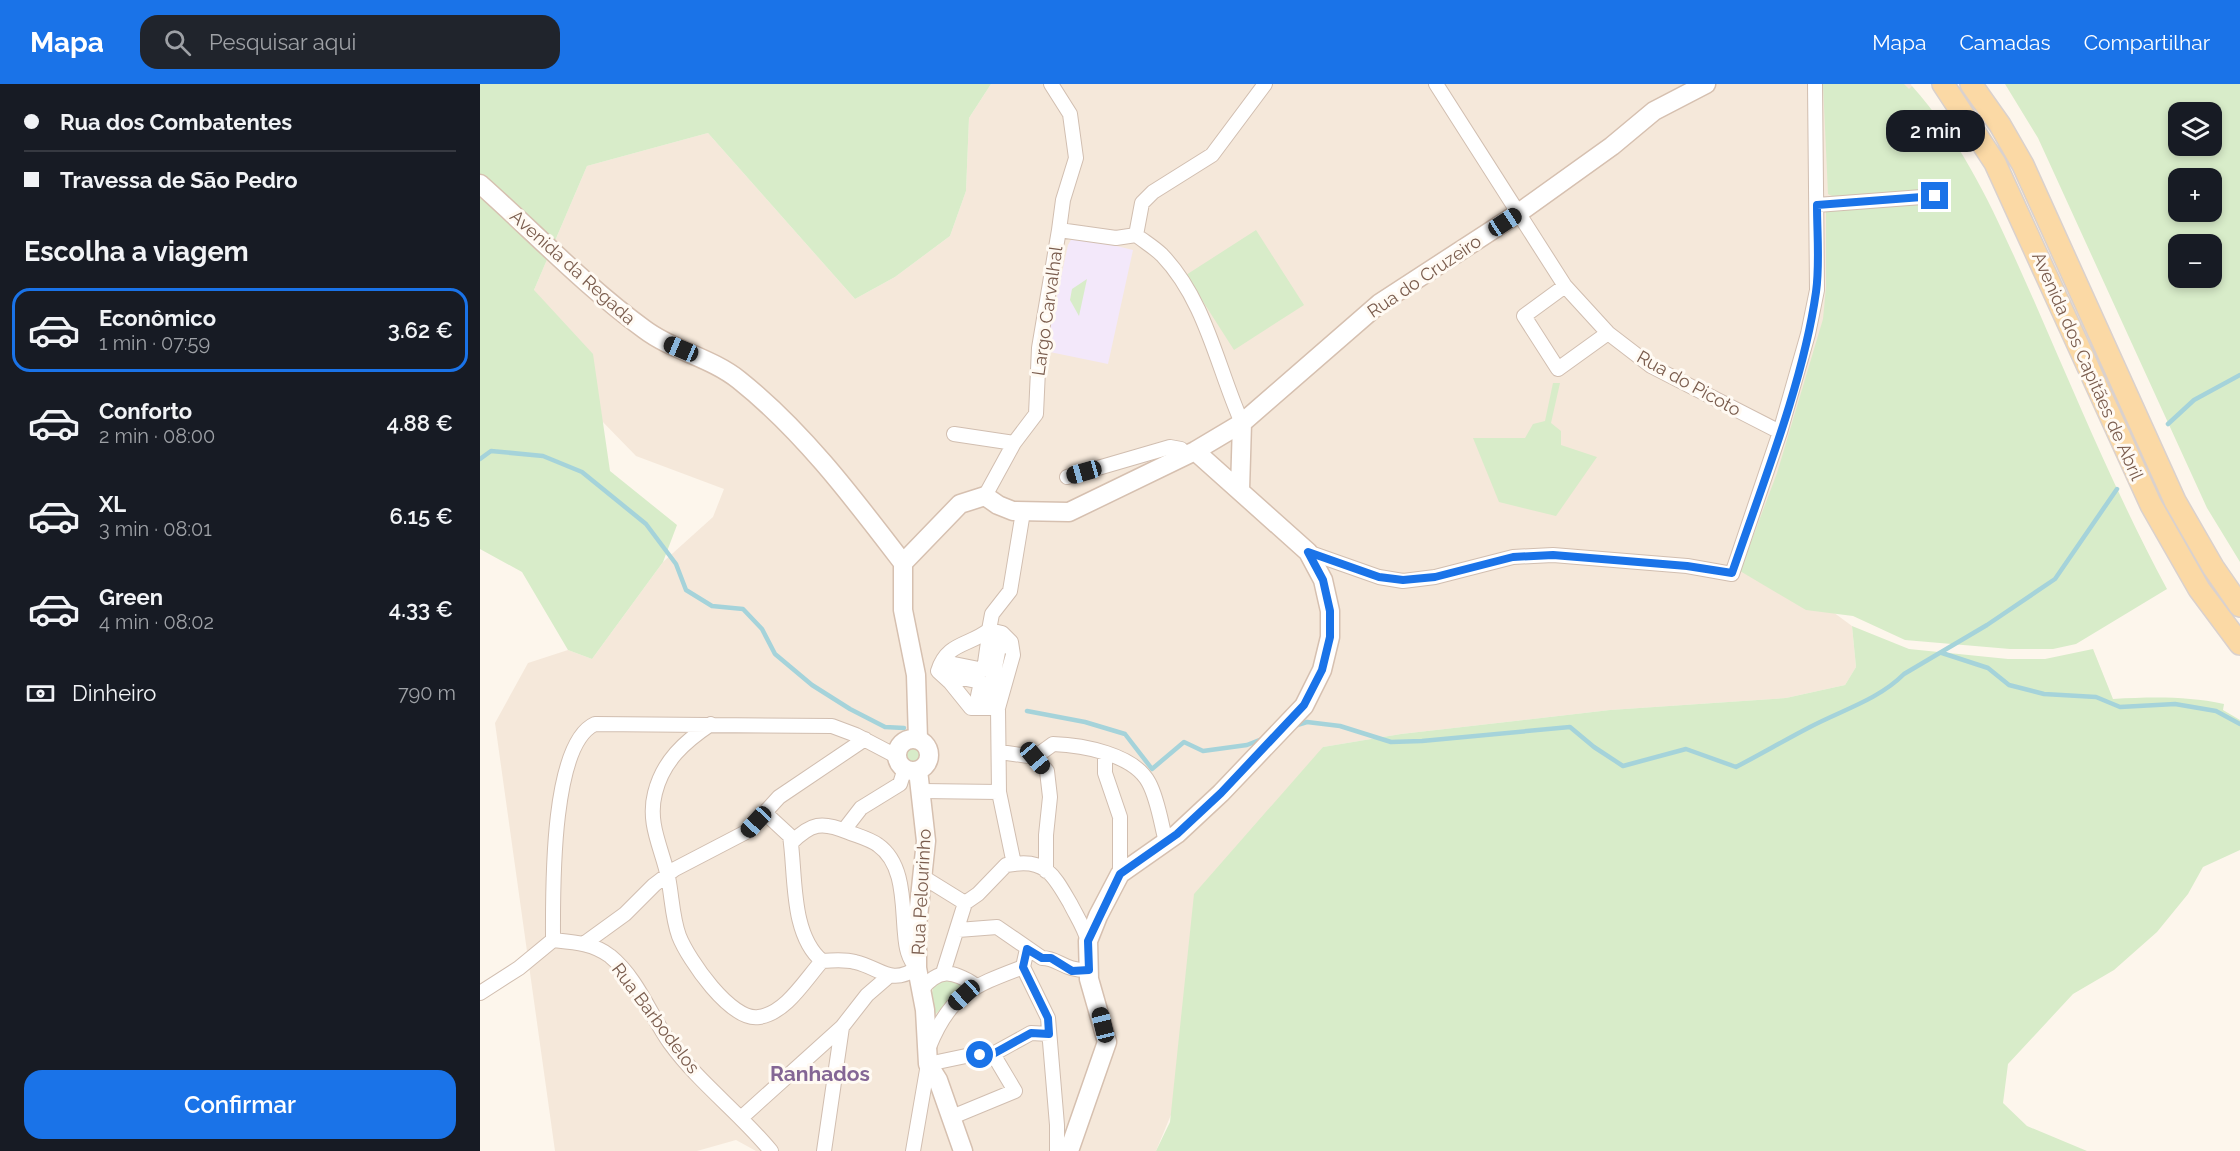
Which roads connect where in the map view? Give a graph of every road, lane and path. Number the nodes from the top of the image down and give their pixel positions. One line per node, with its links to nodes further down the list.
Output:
1 (1051, 84): 12 (street)
2 (1265, 84): 13 (street)
3 (1436, 84): 11 (street, Rua do Picoto)
4 (1706, 84): 11 (street, Rua do Cruzeiro)
5 (1815, 84): 10 (street)
6 (1943, 84): 29 (main road, Avenida dos Capitães de Abril)
7 (1971, 84): 27 (main road, Avenida dos Capitães de Abril)
8 (480, 184): 26 (street, Avenida da Regada)
9 (1935, 196): 10 (street)
10 (1817, 205): 17 (street)
11 (1520, 212): 14 (street, Rua do Picoto); 16 (street, Rua do Cruzeiro)
12 (1059, 230): 13 (street, Largo Carvalhal); 19 (street, Largo Carvalhal)
13 (1136, 235): 16 (street)
14 (1565, 286): 15 (street, Rua do Picoto); 15 (street)
15 (1608, 333): 17 (street, Rua do Picoto)
16 (1242, 423): 20 (street, Rua do Cruzeiro); 22 (street)
17 (1780, 432): 25 (street)
18 (954, 434): 19 (street)
19 (1014, 443): 23 (street, Largo Carvalhal)
20 (1190, 453): 21 (street); 22 (street); 24 (street, Rua do Cruzeiro)
21 (1067, 477)
22 (1240, 490): 25 (street)
23 (985, 496): 24 (street, Rua do Cruzeiro); 26 (street)
24 (1023, 512): 28 (street)
25 (1308, 552): 44 (street)
26 (903, 563): 31 (street)
27 (2240, 606)
28 (989, 632): 28 (street); 30 (street); 32 (street)
29 (2240, 644)
30 (938, 671): 31 (street); 32 (street)
31 (916, 675): 35 (street)
32 (998, 708): 36 (street)
33 (711, 724): 34 (street); 49 (street); 53 (street)
34 (865, 739): 39 (street); 42 (street)
35 (918, 739): 39 (street); 39 (street)
36 (999, 752): 38 (street); 41 (street)
37 (1105, 754): 38 (street); 44 (street); 48 (street)
38 (1035, 758): 47 (street)
39 (907, 765): 40 (street, Rua Pelourinho); 43 (street)
40 (922, 792): 41 (street); 50 (street, Rua Pelourinho)
41 (999, 792): 46 (street)
42 (765, 813): 45 (street); 49 (street)
43 (843, 830): 45 (street); 59 (street)
44 (1166, 842): 48 (street)
45 (791, 843): 57 (street)
46 (1014, 864): 47 (street); 51 (street)
47 (1046, 870): 54 (street)
48 (1120, 874): 54 (street)
49 (667, 875): 55 (street); 57 (street)
50 (922, 877): 51 (street); 59 (street, Rua Pelourinho)
51 (965, 903): 52 (street)
52 (958, 930): 56 (street); 61 (street)
53 (553, 940): 55 (street); 65 (street)
54 (1088, 941): 60 (street)
55 (585, 943): 70 (street, Rua Barbodelos)
56 (1027, 949): 58 (street); 60 (street)
57 (822, 961): 62 (street)
58 (1023, 967): 63 (street); 67 (street)
59 (916, 968): 62 (street); 64 (street, Rua Pelourinho)
60 (1089, 970): 77 (street)
61 (944, 973): 63 (street); 64 (street)
62 (889, 976): 66 (street)
63 (975, 985): 69 (street)
64 (921, 990): 69 (street, Rua Pelourinho)
65 (480, 993)
66 (842, 1027): 70 (street); 73 (street)
67 (1049, 1034): 68 (street); 76 (street)
68 (993, 1054): 69 (street); 71 (street)
69 (928, 1057): 71 (street, Rua Pelourinho); 74 (street)
70 (741, 1118): 72 (street, Rua Barbodelos)
71 (952, 1118): 75 (street, Rua Pelourinho)
72 (771, 1151)
73 (824, 1151)
74 (913, 1151)
75 (963, 1151)
76 (1057, 1151)
77 (1069, 1151)

